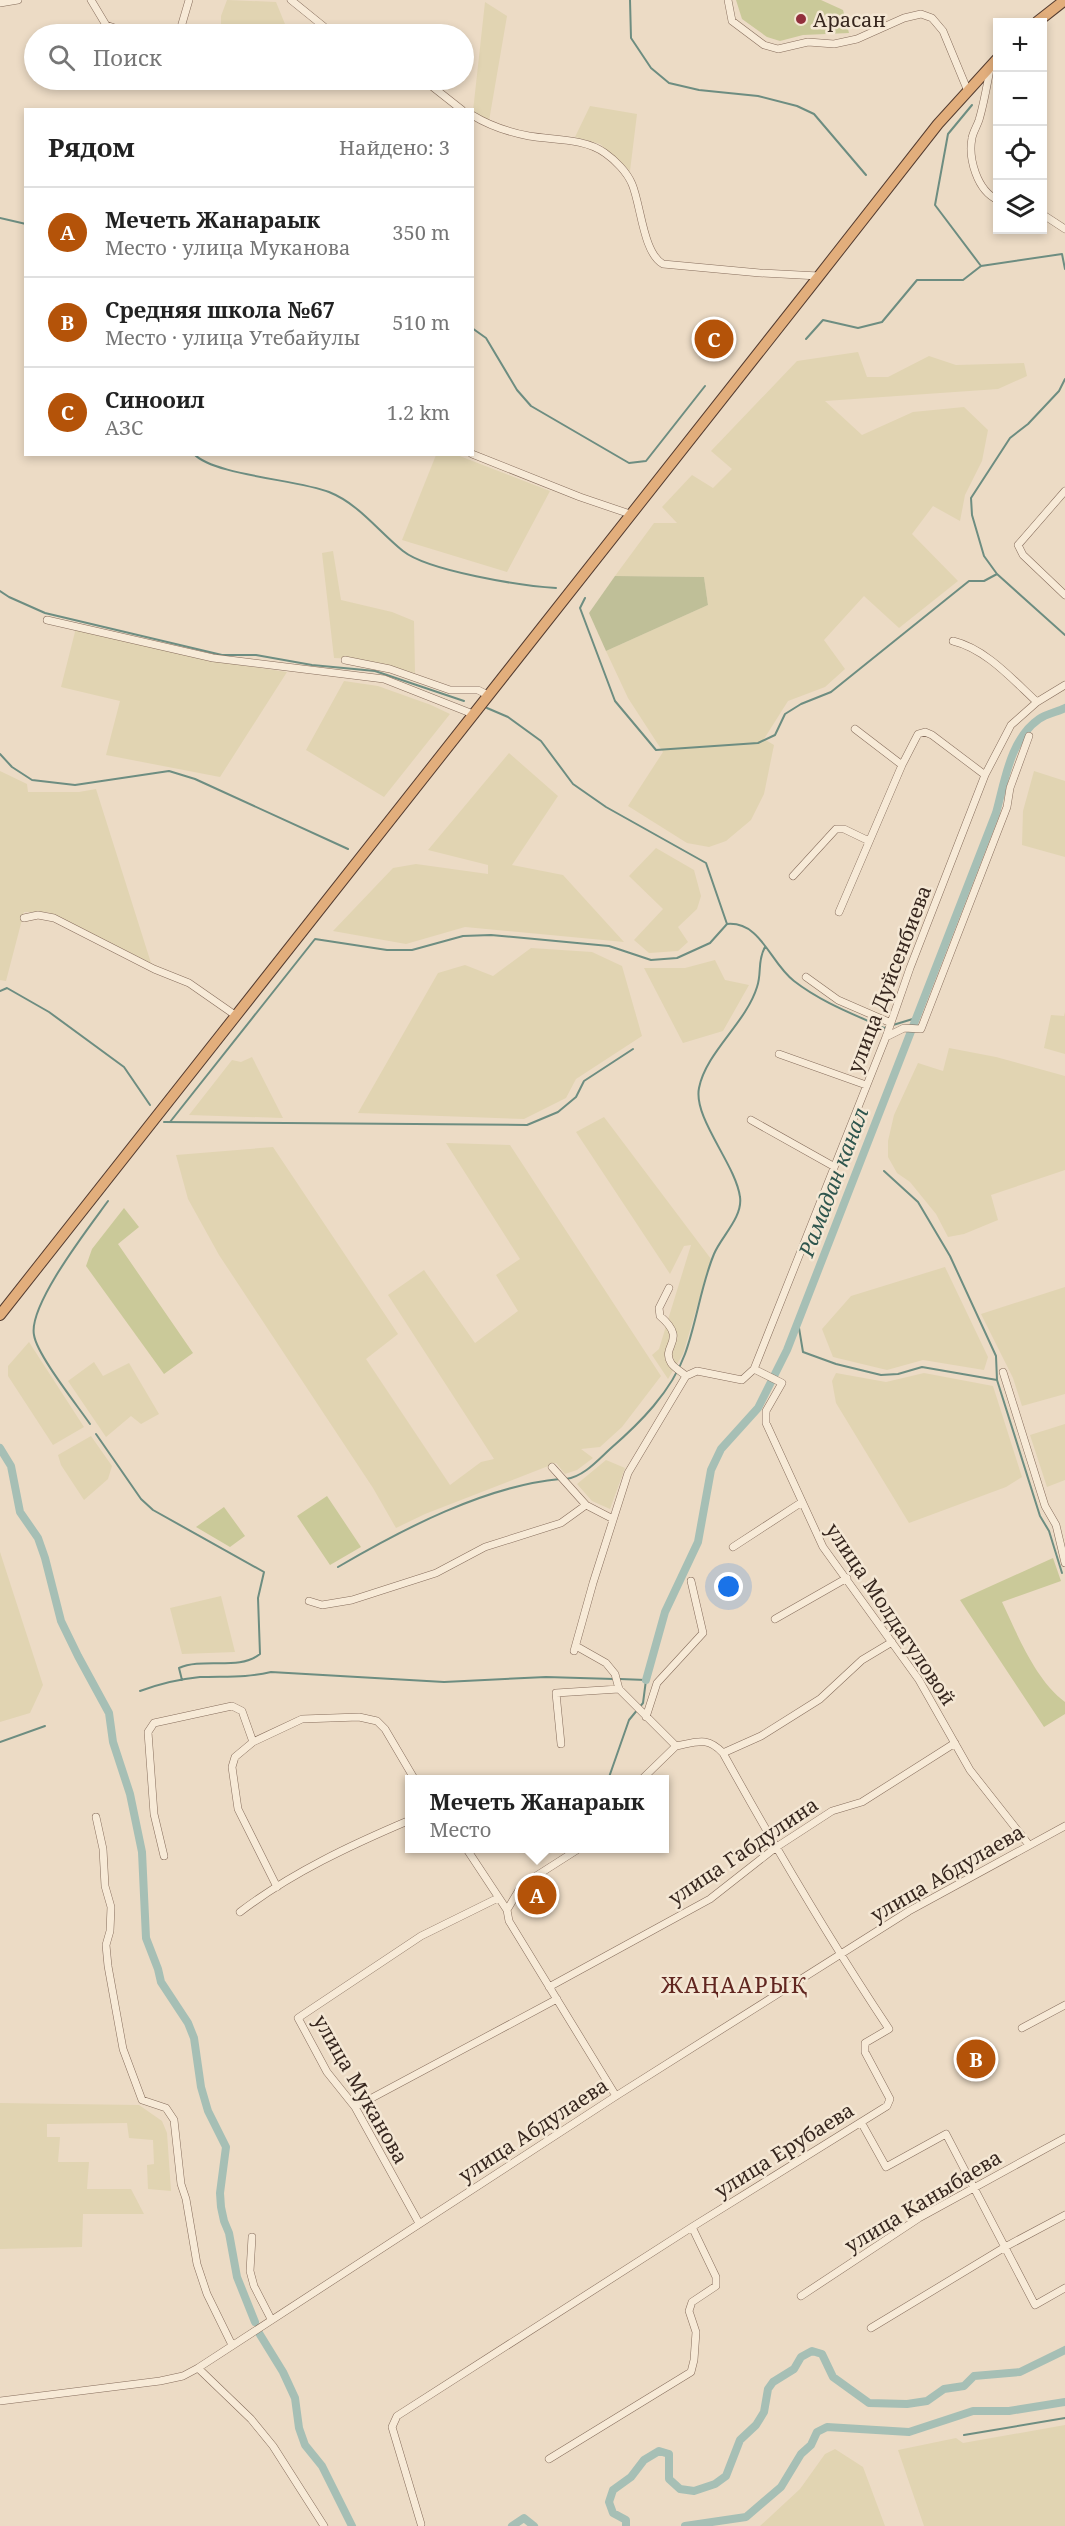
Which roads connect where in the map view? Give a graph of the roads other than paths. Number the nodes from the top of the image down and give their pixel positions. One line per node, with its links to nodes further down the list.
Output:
1 (18, 0): 7 (street)
2 (91, 0): 9 (street)
3 (189, 0): 10 (street)
4 (291, 0): 11 (street)
5 (728, 0): 14 (street)
6 (1065, 0): 8 (highway)
7 (0, 3)
8 (1042, 18)
9 (105, 24)
10 (182, 24)
11 (321, 24)
12 (993, 63): 14 (highway)
13 (993, 66): 18 (street)
14 (967, 89): 21 (highway)
15 (437, 90): 16 (street)
16 (459, 108)
17 (474, 117): 21 (street)
18 (993, 197)
19 (1047, 217): 20 (street)
20 (1065, 229)
21 (819, 276): 24 (highway)
22 (474, 455): 24 (street)
23 (1065, 491): 25 (street)
24 (630, 514): 30 (highway)
25 (1065, 595)
26 (47, 620): 32 (street)
27 (953, 641): 31 (street)
28 (345, 660): 30 (street)
29 (1065, 685): 31 (street, улица Дуйсенбиева)
30 (488, 695): 32 (highway)
31 (1038, 702): 36 (street, улица Дуйсенбиева)
32 (473, 714): 42 (highway)
33 (855, 729): 35 (street)
34 (1029, 736): 44 (street)
35 (902, 765): 36 (street); 37 (street)
36 (985, 775): 43 (street, улица Дуйсенбиева)
37 (869, 841): 38 (street); 39 (street)
38 (793, 876)
39 (839, 912)
40 (24, 918): 42 (street)
41 (806, 978): 43 (street)
42 (235, 1015): 50 (highway)
43 (891, 1023): 44 (street, улица Дуйсенбиева)
44 (886, 1037): 46 (street, улица Дуйсенбиева)
45 (779, 1054): 46 (street)
46 (866, 1085): 48 (street, улица Дуйсенбиева)
47 (751, 1120): 48 (street)
48 (833, 1166): 51 (street, улица Дуйсенбиева)
49 (669, 1288): 53 (street)
50 (0, 1315)
51 (754, 1369): 53 (street); 55 (street, улица Молдагуловой)
52 (1003, 1372): 59 (street)
53 (686, 1376): 57 (street)
54 (552, 1467): 56 (street)
55 (802, 1502): 58 (street); 60 (street, улица Молдагуловой)
56 (586, 1505): 57 (street); 62 (street)
57 (613, 1519): 65 (street)
58 (733, 1547)
59 (1065, 1563)
60 (847, 1578): 63 (street); 64 (street, улица Молдагуловой)
61 (691, 1581): 66 (street)
62 (309, 1600)
63 (776, 1619)
64 (892, 1642): 68 (street, улица Молдагуловой); 71 (street)
65 (619, 1689): 66 (street); 69 (street)
66 (646, 1717): 70 (street)
67 (253, 1742): 72 (street); 81 (street); 82 (street)
68 (955, 1743): 77 (street, улица Молдагуловой); 78 (street, улица Габдулина)
69 (561, 1744)
70 (676, 1746): 71 (street); 73 (street)
71 (723, 1753): 78 (street, улица Ерубаева)
72 (413, 1775)
73 (645, 1775)
74 (96, 1817): 105 (street)
75 (405, 1822): 82 (street)
76 (1065, 1826): 77 (street, улица Абдулаева)
77 (1029, 1845): 86 (street, улица Абдулаева)
78 (776, 1848): 86 (street, улица Ерубаева); 87 (street, улица Габдулина)
79 (469, 1853): 83 (street)
80 (575, 1853): 84 (street)
81 (164, 1856)
82 (277, 1887): 85 (street)
83 (498, 1898): 84 (street); 92 (street, улица Муканова)
84 (507, 1910): 87 (street)
85 (240, 1912)
86 (840, 1956): 91 (street, улица Абдулаева); 93 (street, улица Ерубаева)
87 (549, 1987): 88 (street)
88 (557, 2000): 91 (street); 92 (street)
89 (1065, 2005): 90 (street)
90 (1022, 2028)
91 (616, 2096): 97 (street, улица Абдулаева)
92 (355, 2107): 97 (street, улица Муканова)
93 (861, 2122): 95 (street); 98 (street, улица Ерубаева)
94 (1065, 2138): 95 (street, улица Каныбаева)
95 (974, 2186): 100 (street); 102 (street, улица Каныбаева)
96 (1065, 2215): 100 (street)
97 (419, 2223): 103 (street, улица Абдулаева)
98 (692, 2227): 108 (street); 109 (street, улица Ерубаева)
99 (252, 2237): 103 (street)
100 (1005, 2247): 101 (street); 104 (street)
101 (1065, 2288)
102 (801, 2296)
103 (271, 2319): 105 (street, улица Абдулаева)
104 (871, 2328)
105 (232, 2344): 106 (street, улица Абдулаева)
106 (198, 2368): 107 (street, улица Абдулаева); 110 (street)
107 (0, 2401)
108 (549, 2459)
109 (421, 2524)
110 (324, 2526)

